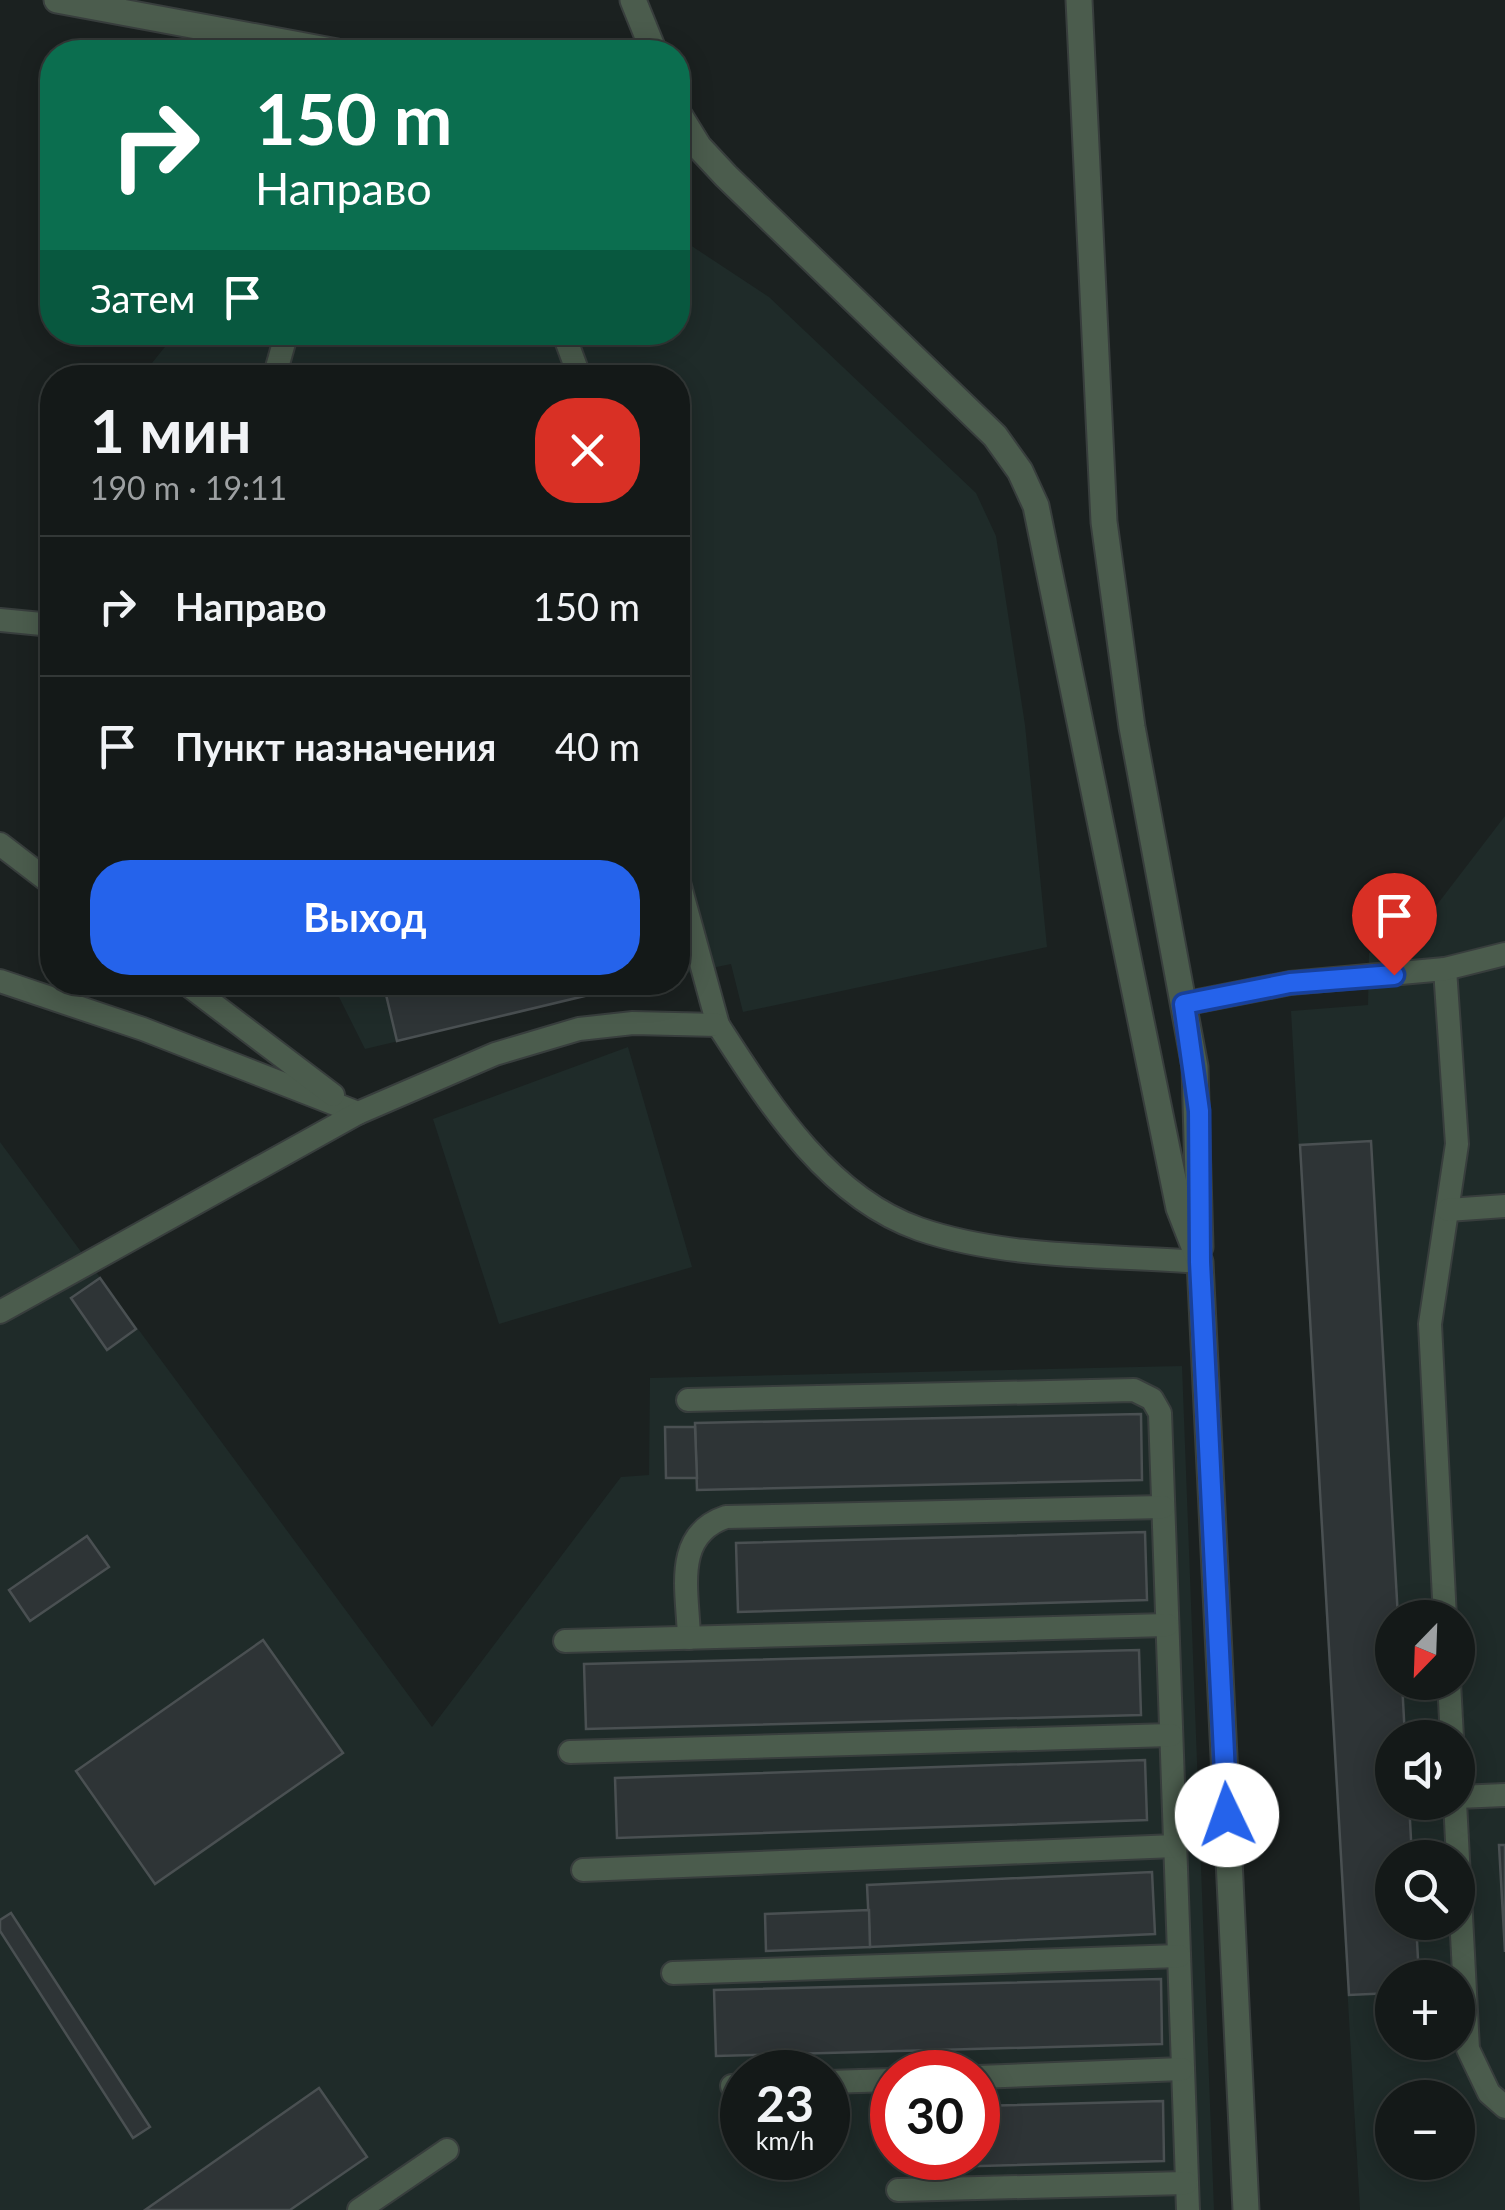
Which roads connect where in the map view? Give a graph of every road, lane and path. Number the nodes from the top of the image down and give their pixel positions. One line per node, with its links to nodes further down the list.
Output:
1 (57, 0): 4 (street)
2 (634, 0): 5 (street)
3 (1079, 0): 18 (street)
4 (272, 40)
5 (649, 40)
6 (690, 130): 23 (street)
7 (0, 620): 8 (lane)
8 (40, 624)
9 (0, 844): 10 (lane)
10 (40, 875)
11 (690, 923): 19 (lane)
12 (1505, 954): 13 (lane)
13 (1445, 969): 18 (lane); 22 (lane)
14 (0, 981): 15 (lane)
15 (40, 994)
16 (42, 995): 20 (lane)
17 (201, 995): 20 (lane)
18 (1184, 1004): 23 (street)
19 (718, 1025): 20 (lane); 23 (lane)
20 (358, 1113): 24 (lane)
21 (1505, 1206): 22 (lane)
22 (1448, 1210): 27 (lane)
23 (1200, 1262): 48 (street)
24 (0, 1312)
25 (688, 1400): 26 (lane)
26 (1163, 1507): 28 (lane); 29 (lane)
27 (1444, 1600)
28 (1168, 1625): 29 (lane); 31 (lane)
29 (689, 1638): 30 (lane)
30 (565, 1642)
31 (1171, 1735): 32 (lane); 36 (lane)
32 (570, 1752)
33 (1505, 1795): 34 (lane)
34 (1475, 1798)
35 (1457, 1820): 42 (lane)
36 (1175, 1846): 37 (lane); 38 (lane)
37 (583, 1870)
38 (1179, 1956): 39 (lane); 40 (lane)
39 (673, 1974)
40 (1182, 2069): 41 (lane); 44 (lane)
41 (1000, 2076)
42 (1505, 2106)
43 (447, 2150): 46 (lane)
44 (1186, 2183): 45 (lane); 47 (lane)
45 (898, 2190)
46 (359, 2210)
47 (1188, 2210)
48 (1246, 2210)

